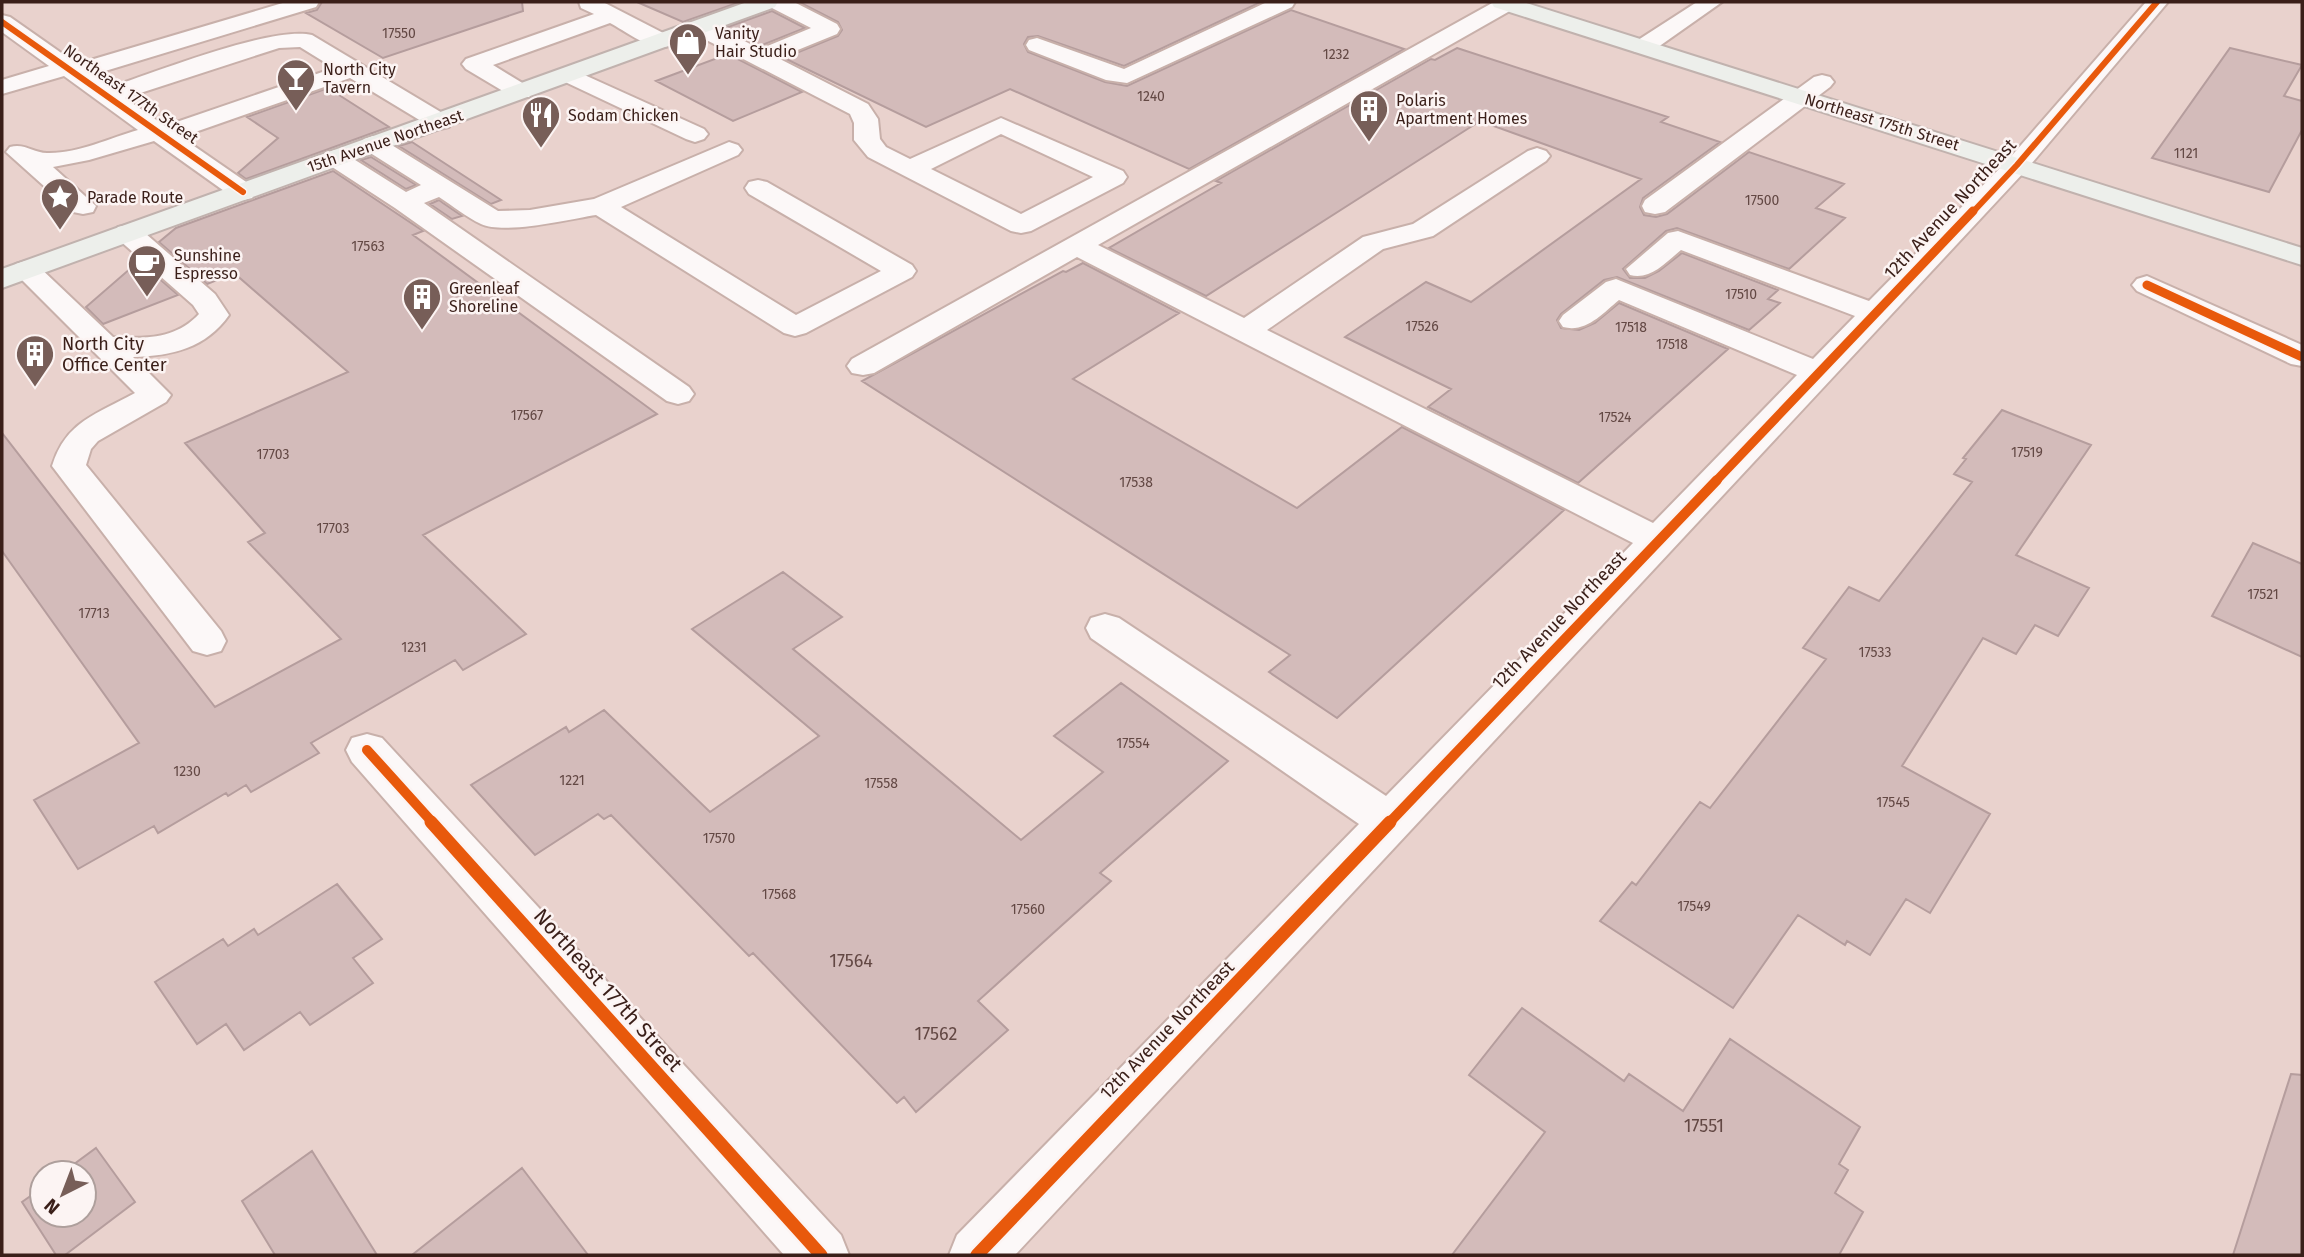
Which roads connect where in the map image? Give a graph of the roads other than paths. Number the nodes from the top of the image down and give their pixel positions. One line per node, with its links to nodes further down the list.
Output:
1 (308, 2): 17 (street)
2 (587, 2): 9 (street)
3 (767, 2): 11 (main road, 15th Avenue Northeast)
4 (778, 2): 15 (street)
5 (1284, 2): 13 (street)
6 (1711, 2): 14 (street)
7 (1504, 3): 14 (main road, Northeast 175th Street); 45 (street)
8 (2151, 3): 35 (street, 12th Avenue Northeast)
9 (612, 15): 12 (street); 23 (street)
10 (2, 22): 17 (street, Northeast 177th Street)
11 (699, 27): 12 (main road, 15th Avenue Northeast); 15 (street)
12 (661, 41): 20 (main road, 15th Avenue Northeast)
13 (1037, 45)
14 (1643, 47): 22 (main road, Northeast 175th Street)
15 (758, 58): 36 (street)
16 (211, 62): 19 (street); 24 (street); 25 (street)
17 (63, 66): 18 (street); 21 (street); 24 (street, Northeast 177th Street)
18 (2, 69)
19 (352, 69): 25 (street); 26 (street)
20 (569, 75): 23 (main road, 15th Avenue Northeast); 28 (street)
21 (2, 88)
22 (1812, 90): 35 (main road, Northeast 175th Street); 43 (street)
23 (521, 92): 26 (main road, 15th Avenue Northeast)
24 (107, 96): 27 (street, Northeast 177th Street)
25 (266, 98): 27 (street)
26 (440, 122): 30 (main road, 15th Avenue Northeast)
27 (160, 133): 32 (street); 39 (street, Northeast 177th Street)
28 (695, 134)
29 (2, 137): 32 (street)
30 (373, 144): 34 (main road, 15th Avenue Northeast); 37 (street)
31 (729, 150): 42 (street)
32 (22, 154): 41 (street)
33 (1537, 156): 52 (street)
34 (335, 158): 39 (main road, 15th Avenue Northeast); 40 (street)
35 (2017, 165): 46 (main road, Northeast 175th Street); 50 (street, 12th Avenue Northeast)
36 (910, 169): 36 (street)
37 (440, 187): 40 (street); 42 (street)
38 (758, 188): 42 (street)
39 (243, 192): 44 (main road, 15th Avenue Northeast)
40 (404, 202): 57 (street)
41 (83, 206)
42 (601, 206)
43 (1655, 206)
44 (128, 233): 48 (main road, 15th Avenue Northeast); 53 (street)
45 (1077, 246): 52 (street); 55 (street)
46 (2302, 257)
47 (1640, 270): 50 (street)
48 (14, 274): 53 (street)
49 (2147, 285): 54 (street)
50 (1875, 314): 56 (street, 12th Avenue Northeast)
51 (1574, 321): 56 (street)
52 (1246, 331): 58 (street)
53 (104, 346): 60 (street)
54 (2302, 357)
55 (863, 366)
56 (1819, 373): 58 (street, 12th Avenue Northeast)
57 (678, 394)
58 (1658, 541): 62 (street, 12th Avenue Northeast)
59 (1105, 628): 62 (street)
60 (207, 641)
61 (367, 750): 63 (street, Northeast 177th Street)
62 (1390, 822): 64 (street, 12th Avenue Northeast)
63 (821, 1255)
64 (977, 1255)

